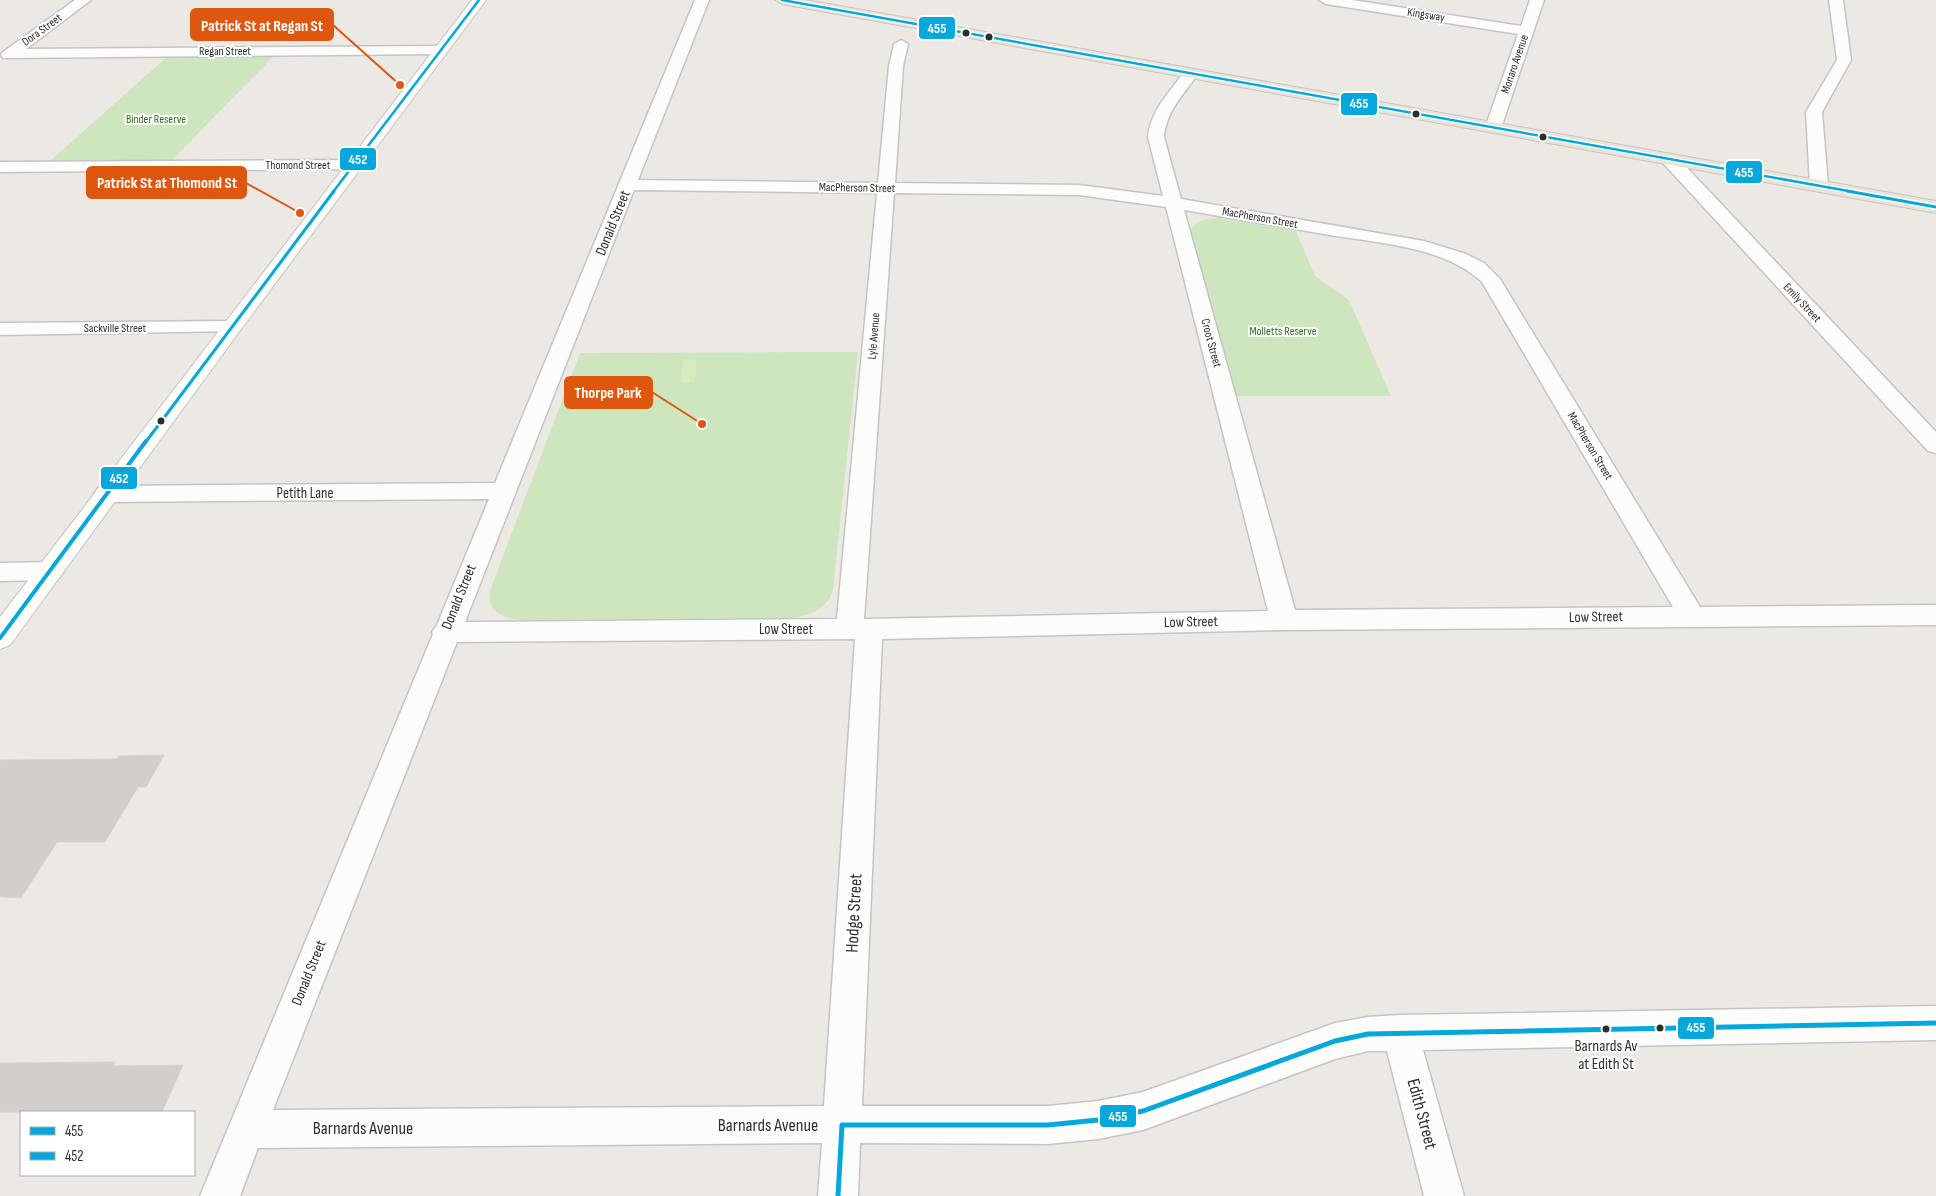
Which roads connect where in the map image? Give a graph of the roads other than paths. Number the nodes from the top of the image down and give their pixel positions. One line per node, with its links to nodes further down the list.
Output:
1 (84, 0): 11 (street, Dora Street)
2 (479, 0): 10 (street)
3 (702, 0): 17 (street, Donald Street)
4 (782, 0): 12 (main road)
5 (1326, 0): 8 (street, Kingsway)
6 (1537, 0): 8 (street, Monaro Avenue)
7 (1836, 0): 18 (street)
8 (1526, 31): 13 (street, Monaro Avenue)
9 (901, 44): 19 (street, Lyle Avenue)
10 (440, 50): 11 (street, Regan Street); 15 (street)
11 (6, 57)
12 (1189, 75): 13 (main road); 20 (street, Croot Street)
13 (1493, 128): 14 (main road)
14 (1670, 160): 18 (main road); 24 (street, Emily Street)
15 (355, 165): 16 (street, Thomond Street); 22 (street)
16 (0, 167)
17 (629, 185): 19 (street, MacPherson Street); 25 (street, Donald Street)
18 (1819, 186): 21 (main road)
19 (886, 188): 20 (street, MacPherson Street); 32 (street, Lyle Avenue)
20 (1174, 203): 30 (street, MacPherson Street); 31 (street, Croot Street)
21 (1936, 207)
22 (231, 327): 23 (street, Sackville Street); 26 (street)
23 (0, 328)
24 (1936, 446)
25 (503, 491): 26 (street, Petith Lane); 33 (street, Donald Street)
26 (106, 494): 27 (street)
27 (50, 571): 28 (street); 34 (street)
28 (0, 572)
29 (1936, 615): 30 (street, Low Street)
30 (1692, 616): 31 (street, Low Street)
31 (1284, 620): 32 (street, Low Street)
32 (860, 629): 33 (street, Low Street); 37 (street, Hodge Street)
33 (445, 632): 38 (street, Donald Street)
34 (0, 638)
35 (1935, 1024): 36 (street, Barnards Avenue)
36 (1400, 1032): 37 (street, Barnards Avenue); 41 (street, Edith Street)
37 (842, 1124): 38 (street, Barnards Avenue); 40 (street, Hodge Street)
38 (246, 1129): 39 (street, Donald Street)
39 (220, 1196)
40 (838, 1196)
41 (1444, 1196)

